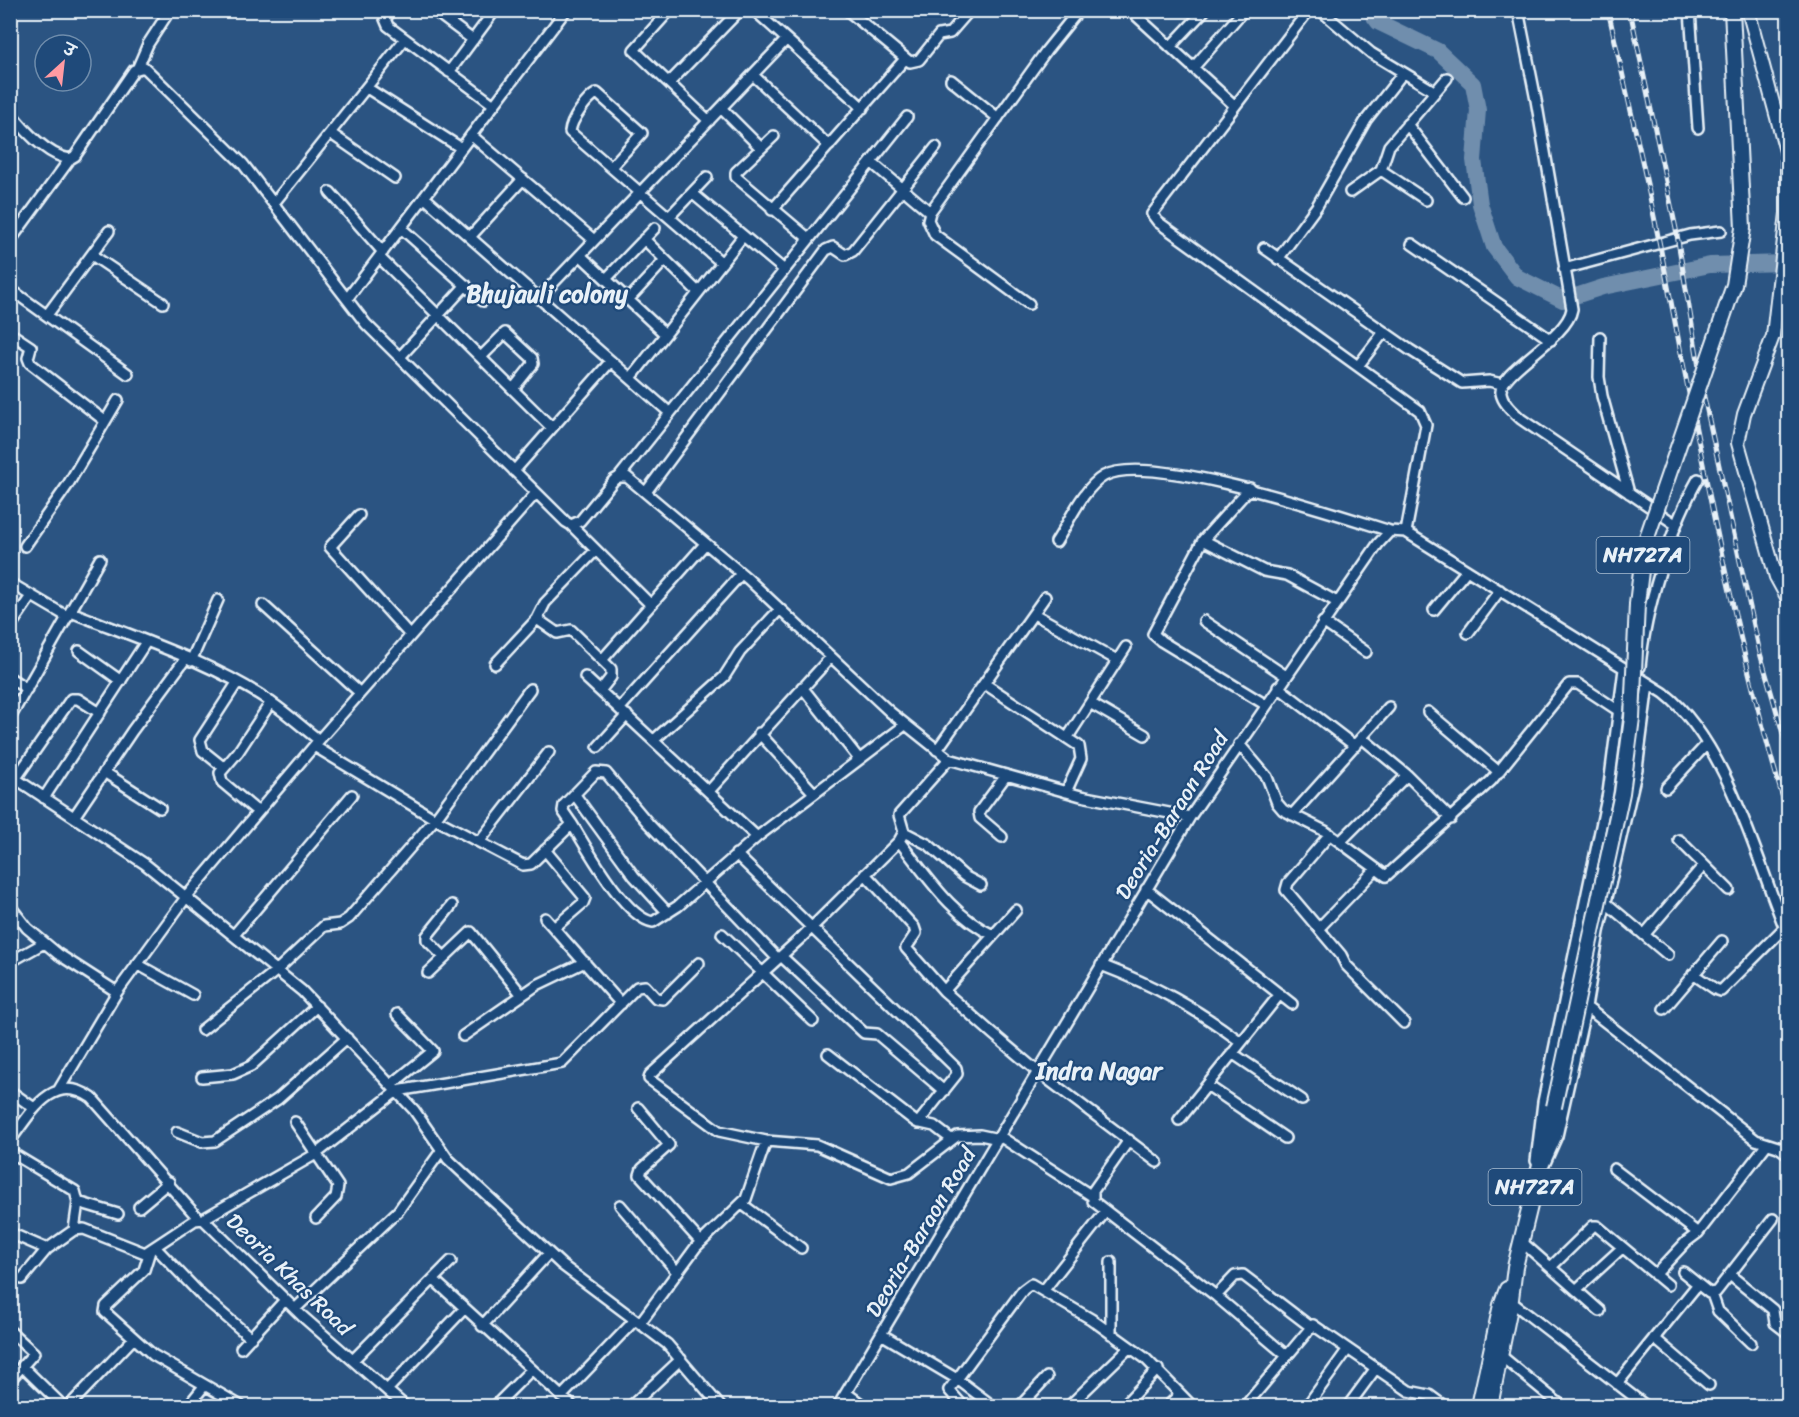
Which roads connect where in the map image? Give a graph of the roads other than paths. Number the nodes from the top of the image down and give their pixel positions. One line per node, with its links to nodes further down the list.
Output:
1 (170, 10): 28 (street)
2 (392, 10): 23 (street)
3 (433, 10): 24 (street)
4 (495, 10): 24 (street)
5 (566, 10): 38 (street)
6 (670, 10): 35 (street)
7 (740, 10): 35 (street)
8 (754, 10): 25 (street)
9 (847, 10): 22 (street)
10 (864, 10): 22 (street)
11 (970, 10): 27 (street)
12 (1079, 10): 44 (street)
13 (1130, 10): 26 (street)
14 (1206, 10): 26 (street)
15 (1244, 10): 29 (street)
16 (1309, 10): 39 (street)
17 (1320, 10): 31 (street)
18 (1518, 10): 95 (street)
19 (1689, 10): 48 (street)
20 (1732, 10): 323 (highway, NH727A, bridge)
21 (1748, 10): 47 (main road)
22 (856, 18): 27 (street)
23 (405, 39): 30 (street); 36 (street)
24 (473, 40): 30 (street)
25 (786, 40): 32 (street); 41 (street)
26 (1170, 47): 29 (street)
27 (905, 59): 41 (street)
28 (138, 67): 56 (street); 71 (street)
29 (1193, 68): 39 (street)
30 (449, 72): 38 (street)
31 (1403, 73): 37 (street); 91 (street)
32 (753, 75): 40 (street); 52 (street)
33 (1447, 78): 37 (street)
34 (951, 80): 44 (street)
35 (669, 83): 45 (street)
36 (367, 88): 49 (street); 54 (street)
37 (1434, 92): 46 (street)
38 (494, 105): 50 (street)
39 (1234, 105): 116 (street)
40 (721, 108): 45 (street); 55 (street)
41 (863, 108): 52 (street)
42 (10, 112): 56 (street)
43 (907, 117): 57 (street)
44 (998, 118): 73 (street)
45 (709, 121): 65 (street)
46 (1407, 124): 59 (street); 69 (street)
47 (1785, 127): 74 (main road)
48 (1698, 128)
49 (330, 133): 61 (street); 71 (street)
50 (471, 135): 54 (street); 62 (street)
51 (774, 136): 55 (street)
52 (829, 146): 72 (street)
53 (936, 147): 63 (street)
54 (461, 148): 68 (street)
55 (761, 148): 72 (street)
56 (70, 159): 85 (street)
57 (870, 162): 63 (street); 82 (street)
58 (611, 167): 58 (street); 65 (street)
59 (1381, 170): 66 (street); 70 (street)
60 (707, 177): 67 (street)
61 (395, 178)
62 (523, 179): 81 (street); 84 (street)
63 (904, 190): 73 (street); 129 (street)
64 (330, 192): 88 (street)
65 (640, 192): 75 (street); 84 (street)
66 (1350, 192)
67 (692, 193): 75 (street); 80 (street)
68 (424, 197): 76 (street); 81 (street)
69 (1463, 197)
70 (1426, 200)
71 (274, 203): 101 (street)
72 (772, 210): 82 (street)
73 (930, 212): 105 (street)
74 (1787, 213): 149 (main road)
75 (669, 217): 93 (street)
76 (401, 228): 88 (street); 97 (street)
77 (655, 228): 83 (street)
78 (109, 231): 89 (street)
79 (1721, 231): 95 (street)
80 (743, 236): 93 (street); 94 (street)
81 (470, 237): 100 (street)
82 (808, 238): 94 (street)
83 (644, 239): 92 (street); 96 (street)
84 (594, 240): 90 (street)
85 (10, 241)
86 (1412, 243): 112 (street)
87 (1264, 248): 91 (street)
88 (381, 254): 101 (street); 107 (street)
89 (92, 255): 104 (street); 106 (street)
90 (580, 255): 96 (street); 100 (street)
91 (1278, 258): 108 (street)
92 (665, 260): 99 (street); 102 (street)
93 (722, 263): 99 (street)
94 (783, 269): 122 (street)
95 (1565, 272): 112 (street)
96 (606, 279): 102 (street)
97 (466, 285): 103 (street); 107 (street)
98 (10, 289): 106 (street)
99 (698, 292): 110 (street)
100 (540, 297): 115 (street)
101 (347, 299): 113 (street)
102 (628, 300): 110 (street)
103 (483, 301)
104 (163, 303)
105 (1029, 304)
106 (47, 315): 117 (street)
107 (439, 315): 113 (street); 114 (street)
108 (1384, 332): 116 (street); 119 (street)
109 (10, 333): 123 (street)
110 (665, 334): 118 (street)
111 (1600, 337): 131 (street)
112 (1551, 340): 119 (street)
113 (400, 357): 125 (street)
114 (481, 357): 120 (street); 120 (street)
115 (611, 360): 118 (street); 124 (street)
116 (1358, 366): 136 (street)
117 (128, 375)
118 (631, 378): 122 (street)
119 (1503, 384): 131 (street)
120 (513, 389): 124 (street)
121 (118, 400): 123 (street)
122 (670, 413): 126 (street)
123 (105, 422): 140 (street)
124 (552, 428): 125 (street)
125 (514, 471): 130 (street)
126 (619, 477): 129 (street); 134 (street)
127 (1698, 479): 133 (street)
128 (1250, 488): 135 (street); 137 (street); 138 (street)
129 (646, 492): 139 (street)
130 (536, 493): 134 (street); 163 (street)
131 (1629, 494): 133 (street)
132 (359, 514): 163 (street)
133 (1676, 524): 178 (street)
134 (572, 525): 141 (street)
135 (1390, 531): 136 (street); 151 (street, Deoria-Baraon Road)
136 (1406, 532): 143 (street)
137 (1203, 540): 151 (street); 189 (street)
138 (1056, 542)
139 (705, 544): 144 (street); 152 (street)
140 (25, 546)
141 (596, 550): 152 (street); 158 (street)
142 (100, 559): 156 (street)
143 (1467, 570): 146 (street); 155 (street)
144 (741, 574): 154 (street); 192 (street)
145 (10, 583): 147 (street)
146 (1500, 590): 162 (street); 173 (street)
147 (31, 596): 156 (street); 161 (street)
148 (1045, 597): 157 (street)
149 (1788, 599)
150 (218, 600): 169 (street)
151 (1337, 602): 160 (street, Deoria-Baraon Road)
152 (650, 604): 170 (street)
153 (262, 605): 186 (street)
154 (780, 609): 168 (street); 200 (street)
155 (1434, 610)
156 (69, 614): 164 (street); 183 (street)
157 (1034, 614): 171 (street); 180 (street)
158 (537, 619): 170 (street); 172 (street)
159 (1204, 621): 174 (street)
160 (1323, 622): 167 (street); 174 (street, Deoria-Baraon Road)
161 (10, 627)
162 (1468, 633)
163 (410, 635): 186 (street)
164 (146, 642): 169 (street); 177 (street)
165 (1126, 646): 171 (street)
166 (79, 651): 177 (street)
167 (1366, 652)
168 (831, 657): 181 (street); 196 (street)
169 (189, 659): 179 (street); 211 (street)
170 (602, 660): 185 (street)
171 (1117, 660): 188 (street)
172 (495, 664)
173 (1624, 669): 178 (street); 191 (street)
174 (1286, 676): 182 (street, Deoria-Baraon Road)
175 (585, 677): 185 (street)
176 (10, 678): 183 (street)
177 (121, 681): 194 (street)
178 (1644, 681): 204 (street); 249 (street)
179 (237, 683): 187 (street); 210 (street)
180 (985, 684): 199 (street); 206 (street)
181 (802, 687): 197 (street); 208 (street)
182 (1278, 687): 189 (street, Deoria-Baraon Road); 201 (street)
183 (27, 689): 195 (street)
184 (530, 689): 228 (street)
185 (600, 691): 192 (street)
186 (360, 693): 202 (street)
187 (271, 702): 202 (street); 210 (street)
188 (1090, 703): 198 (street); 199 (street)
189 (1266, 705): 203 (street, Deoria-Baraon Road)
190 (1389, 707): 201 (street)
191 (1619, 711): 212 (street); 323 (street)
192 (623, 712): 200 (street); 205 (street)
193 (1428, 712): 212 (street)
194 (100, 713): 214 (street); 222 (street)
195 (10, 718)
196 (905, 725): 206 (street); 208 (street)
197 (759, 733): 217 (street); 219 (street)
198 (1145, 735)
199 (1068, 737): 218 (street)
200 (654, 740): 217 (street)
201 (1358, 742): 213 (street); 225 (street)
202 (316, 743): 224 (street); 228 (street)
203 (1239, 744): 225 (street); 227 (street, Deoria-Baraon Road)
204 (1706, 745): 216 (street); 258 (street)
205 (598, 747)
206 (937, 750): 209 (street)
207 (549, 752): 237 (street)
208 (859, 759): 219 (street)
209 (949, 759): 215 (street); 231 (street)
210 (223, 767): 224 (street)
211 (104, 772): 223 (street); 226 (street)
212 (1499, 772): 229 (street)
213 (1407, 775): 229 (street); 238 (street)
214 (13, 777): 222 (street)
215 (1005, 777): 218 (street); 234 (street)
216 (1666, 788)
217 (710, 791): 233 (street)
218 (1066, 792): 227 (street)
219 (814, 793): 233 (street)
220 (352, 795): 260 (street)
221 (575, 795): 230 (street); 244 (street); 253 (street)
222 (45, 798): 226 (street)
223 (160, 808)
224 (258, 812): 248 (street)
225 (1293, 815): 232 (street)
226 (74, 817): 248 (street)
227 (1190, 817): 246 (street, Deoria-Baraon Road)
228 (435, 819): 237 (street); 273 (street)
229 (1451, 819): 242 (street)
230 (572, 824): 239 (street); 253 (street)
231 (904, 832): 236 (street); 245 (street)
232 (1330, 834): 238 (street); 257 (street)
233 (757, 837): 240 (street)
234 (1002, 837)
235 (1679, 840): 241 (street)
236 (899, 841): 243 (street); 261 (street)
237 (479, 842): 239 (street)
238 (1340, 842): 242 (street)
239 (545, 850): 256 (street)
240 (736, 854): 244 (street); 255 (street)
241 (1704, 865): 247 (street); 262 (street)
242 (1376, 869): 257 (street)
243 (865, 874): 255 (street); 277 (street)
244 (704, 883): 253 (street); 267 (street)
245 (981, 885)
246 (1146, 889): 272 (street, Deoria-Baraon Road); 281 (street)
247 (1729, 890)
248 (188, 896): 260 (street); 271 (street)
249 (1605, 902): 262 (street); 285 (street)
250 (452, 905): 266 (street)
251 (11, 909): 264 (street)
252 (1016, 910): 261 (street)
253 (668, 913)
254 (546, 918): 256 (street)
255 (812, 927): 267 (street); 302 (street)
256 (554, 928): 269 (street)
257 (1319, 928): 289 (street)
258 (1786, 932): 276 (street)
259 (722, 934): 275 (street)
260 (234, 935): 273 (street)
261 (993, 935): 277 (street)
262 (1644, 935): 265 (street)
263 (1722, 941): 276 (street)
264 (44, 943): 268 (street); 278 (street)
265 (1668, 955)
266 (444, 957): 274 (street); 280 (street)
267 (779, 957): 275 (street); 302 (street)
268 (10, 962)
269 (585, 962): 280 (street); 282 (street)
270 (699, 963): 282 (street)
271 (137, 964): 278 (street); 279 (street)
272 (1101, 965): 293 (street); 296 (street, Deoria-Baraon Road)
273 (276, 971): 284 (street); 290 (street)
274 (428, 973)
275 (761, 974): 288 (street); 314 (street)
276 (1693, 974): 286 (street)
277 (944, 991): 296 (street)
278 (117, 992): 301 (street)
279 (193, 994)
280 (522, 994): 291 (street)
281 (1280, 994): 283 (street); 293 (street)
282 (621, 1004): 299 (street)
283 (1292, 1004)
284 (317, 1005): 292 (street); 297 (street)
285 (1586, 1007): 316 (street); 323 (street)
286 (1664, 1009)
287 (397, 1014): 299 (street)
288 (813, 1021)
289 (1404, 1023)
290 (202, 1030)
291 (462, 1036)
292 (347, 1038): 299 (street); 309 (street)
293 (1241, 1042): 294 (street)
294 (1232, 1053): 298 (street); 303 (street)
295 (828, 1054): 308 (street)
296 (1038, 1072): 310 (street, Deoria-Baraon Road); 313 (street)
297 (202, 1077)
298 (1207, 1085): 306 (street); 311 (street)
299 (394, 1088): 317 (street); 319 (street)
300 (10, 1091): 304 (street)
301 (58, 1091): 304 (street); 324 (street)
302 (944, 1091): 308 (street)
303 (1302, 1100)
304 (34, 1108): 315 (street)
305 (638, 1108): 338 (street)
306 (1179, 1120)
307 (295, 1122): 319 (street)
308 (918, 1123): 312 (street)
309 (177, 1132)
310 (1000, 1138): 312 (street); 325 (street); 370 (street, Deoria-Baraon Road)
311 (1285, 1138)
312 (951, 1139): 314 (street)
313 (1129, 1140): 321 (street); 325 (street)
314 (766, 1141): 327 (street)
315 (10, 1142)
316 (1767, 1144): 320 (street); 337 (street)
317 (441, 1151): 344 (street); 362 (street)
318 (10, 1152): 326 (street)
319 (316, 1154): 332 (street); 333 (street)
320 (1788, 1154)
321 (1157, 1162)
322 (1614, 1169): 337 (street)
323 (1537, 1179): 339 (highway, NH727A)
324 (169, 1182): 329 (street); 333 (street)
325 (1092, 1196): 330 (street)
326 (78, 1202): 331 (street); 335 (street)
327 (742, 1204): 338 (street); 340 (street)
328 (620, 1205): 348 (street)
329 (139, 1206)
330 (1106, 1211): 356 (street); 359 (street)
331 (118, 1214)
332 (316, 1218)
333 (201, 1219): 343 (street, Deoria Khas Road); 361 (street, Deoria Khas Road)
334 (1773, 1219): 351 (street)
335 (74, 1230): 342 (street); 343 (street)
336 (10, 1233): 342 (street)
337 (1698, 1233): 350 (street)
338 (700, 1241): 348 (street)
339 (1522, 1242): 347 (street); 360 (highway, NH727A)
340 (801, 1248)
341 (1622, 1248): 347 (street); 350 (street); 357 (street)
342 (46, 1249): 352 (street)
343 (153, 1250): 372 (street); 373 (street)
344 (549, 1253): 365 (street); 366 (street)
345 (451, 1262): 353 (street)
346 (1111, 1263): 371 (street)
347 (1551, 1268): 357 (street)
348 (677, 1272): 365 (street)
349 (1683, 1272): 354 (street)
350 (1655, 1275): 355 (street)
351 (1730, 1275): 358 (street); 369 (street)
352 (22, 1279)
353 (434, 1279): 363 (street); 382 (street)
354 (1698, 1284): 358 (street); 374 (street)
355 (1668, 1285)
356 (1044, 1290): 371 (street); 388 (street)
357 (1576, 1290): 364 (street)
358 (1712, 1293): 375 (street)
359 (1216, 1296): 367 (street); 380 (street)
360 (1508, 1299): 379 (highway, NH727A); 390 (street); 419 (highway, NH727A)
361 (285, 1300): 362 (street, Deoria Khas Road); 373 (street)
362 (295, 1309): 382 (street, Deoria Khas Road)
363 (464, 1309): 366 (street); 393 (street)
364 (1600, 1311)
365 (638, 1322): 381 (street); 396 (street)
366 (482, 1326): 386 (street)
367 (1311, 1327): 378 (street); 380 (street)
368 (11, 1332): 383 (street)
369 (1788, 1333)
370 (881, 1334): 388 (street); 394 (street, Deoria-Baraon Road)
371 (1111, 1334): 376 (street)
372 (134, 1338): 391 (street); 399 (street)
373 (251, 1338): 377 (street)
374 (1654, 1338): 390 (street); 392 (street)
375 (1751, 1342)
376 (1130, 1347): 385 (street); 411 (street)
377 (242, 1348)
378 (1348, 1349): 384 (street); 416 (street)
379 (1500, 1354): 420 (highway, NH727A); 421 (street)
380 (1287, 1356): 415 (street)
381 (681, 1359): 404 (street); 405 (street)
382 (353, 1360): 393 (street, Deoria Khas Road)
383 (23, 1367): 389 (street); 398 (street)
384 (1376, 1368): 417 (street); 418 (street)
385 (1158, 1369): 395 (street); 412 (street)
386 (531, 1370): 396 (street); 402 (street)
387 (1047, 1377): 410 (street)
388 (957, 1379): 408 (street); 409 (street)
389 (10, 1380)
390 (1617, 1384): 422 (street)
391 (205, 1385): 400 (street); 401 (street)
392 (1709, 1385)
393 (387, 1390): 397 (street, Deoria Khas Road)
394 (846, 1393): 406 (street, Deoria-Baraon Road); 407 (street)
395 (1180, 1394): 413 (street); 414 (street)
396 (561, 1397): 403 (street)
397 (401, 1405)
398 (63, 1407)
399 (69, 1407)
400 (188, 1407)
401 (242, 1407)
402 (495, 1407)
403 (572, 1407)
404 (631, 1407)
405 (720, 1407)
406 (838, 1407)
407 (864, 1407)
408 (963, 1407)
409 (993, 1407)
410 (1020, 1407)
411 (1069, 1407)
412 (1123, 1407)
413 (1168, 1407)
414 (1192, 1407)
415 (1245, 1407)
416 (1307, 1407)
417 (1348, 1407)
418 (1444, 1407)
419 (1479, 1407)
420 (1490, 1407)
421 (1562, 1407)
422 (1646, 1407)

